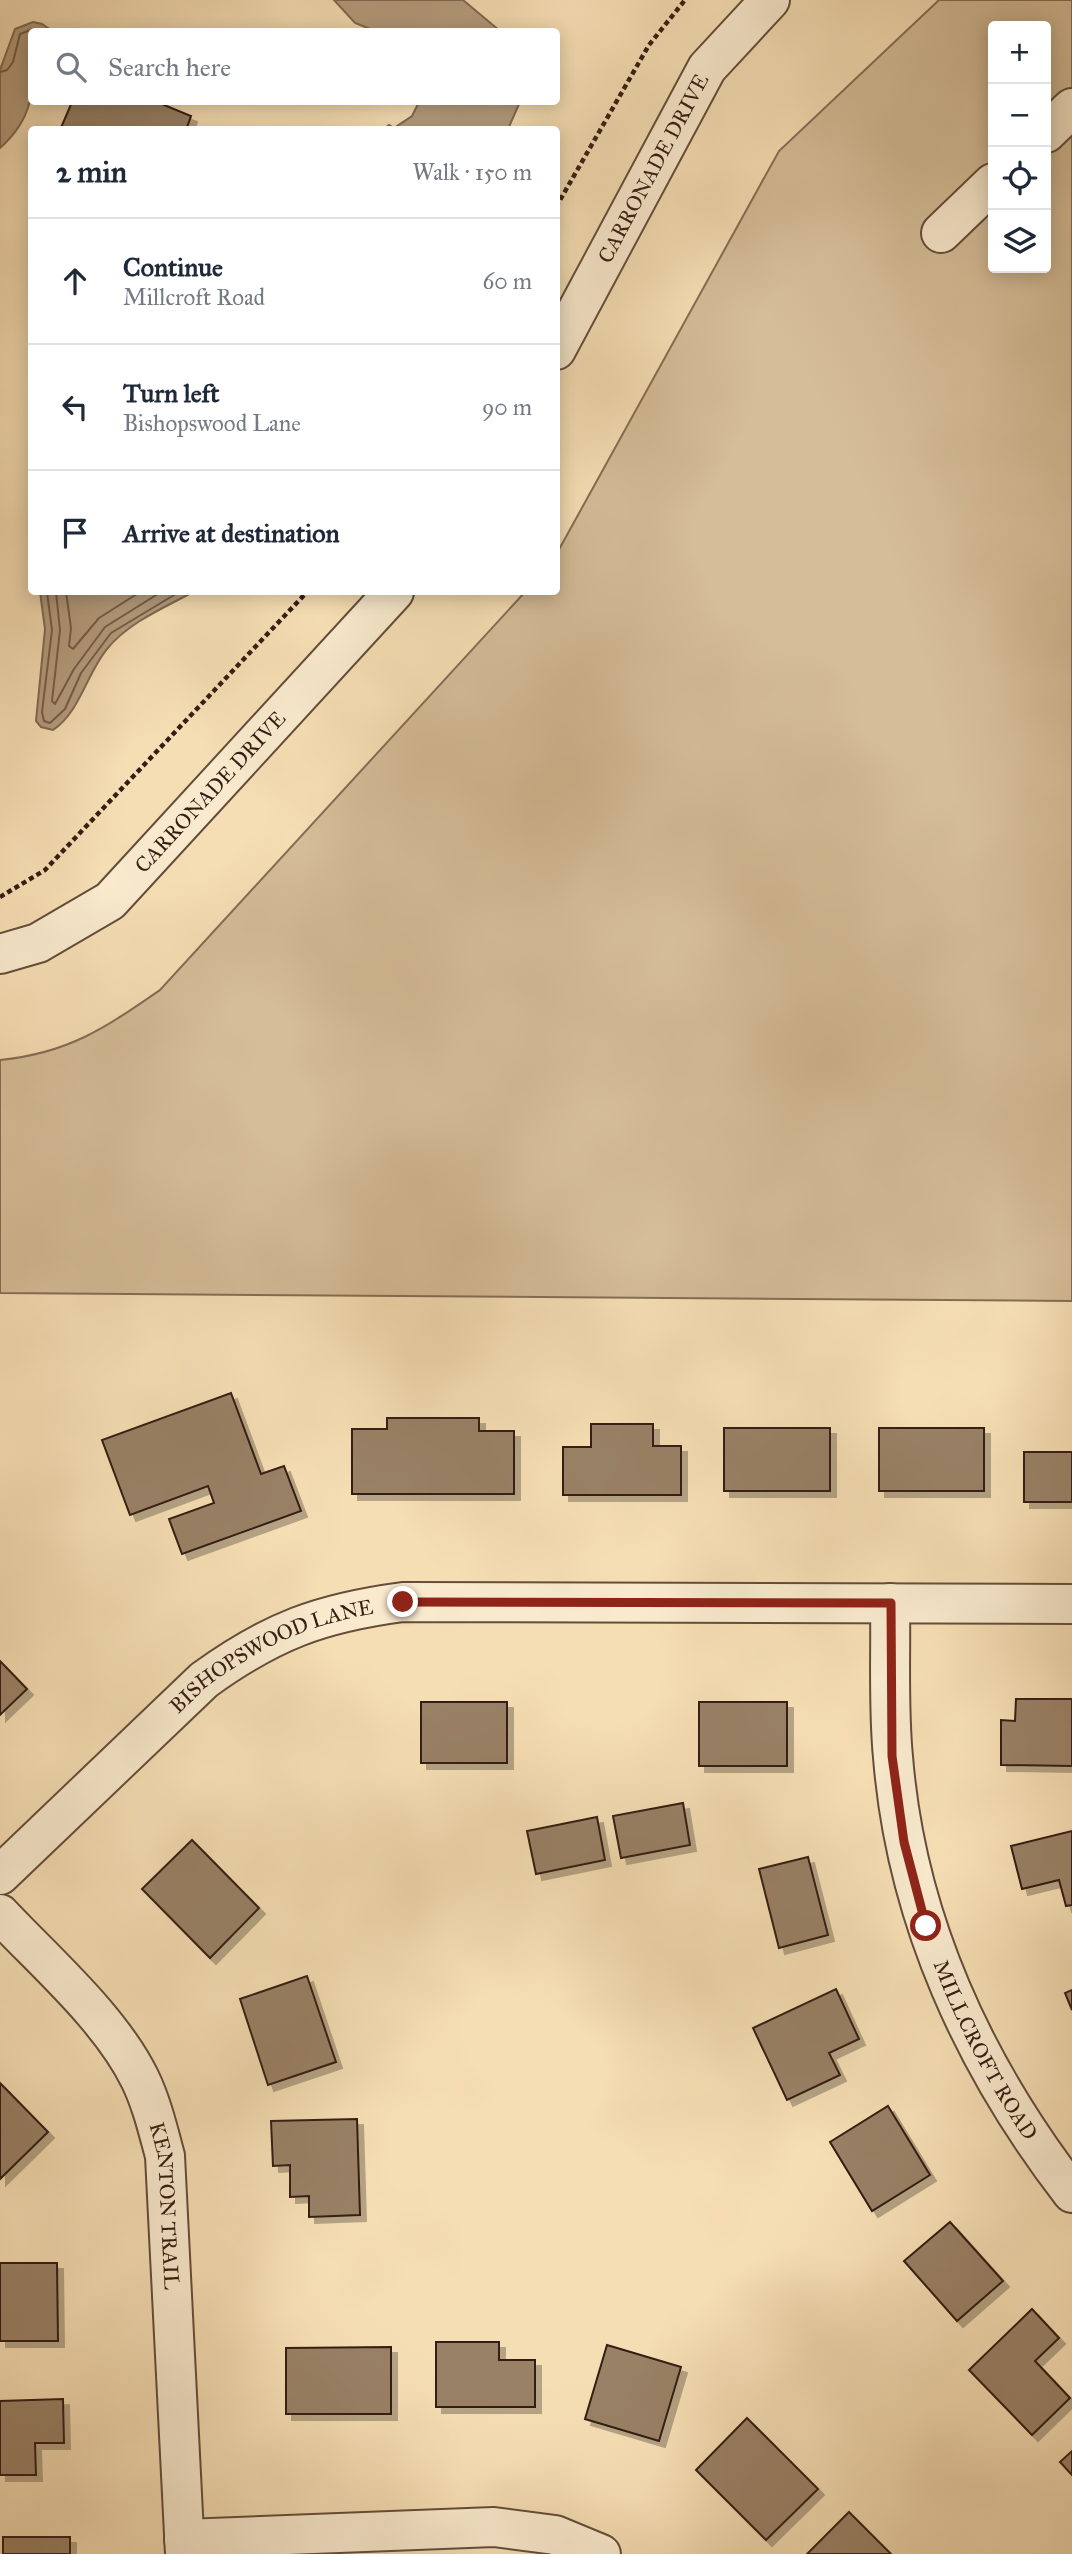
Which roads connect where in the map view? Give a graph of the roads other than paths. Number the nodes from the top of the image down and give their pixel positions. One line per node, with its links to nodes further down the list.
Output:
1 (770, 0): 6 (street, CARRONADE DRIVE)
2 (1072, 108): 3 (street)
3 (1051, 128)
4 (988, 188): 5 (street)
5 (941, 233)
6 (560, 343)
7 (391, 595): 8 (street, CARRONADE DRIVE)
8 (0, 954)
9 (891, 1603): 10 (street, BISHOPSWOOD LANE); 11 (street, BISHOPSWOOD LANE); 13 (street, MILLCROFT ROAD)
10 (1072, 1604)
11 (0, 1875)
12 (0, 1914): 14 (street, KENTON TRAIL)
13 (1072, 2193)
14 (184, 2546): 15 (street)
15 (601, 2554)

